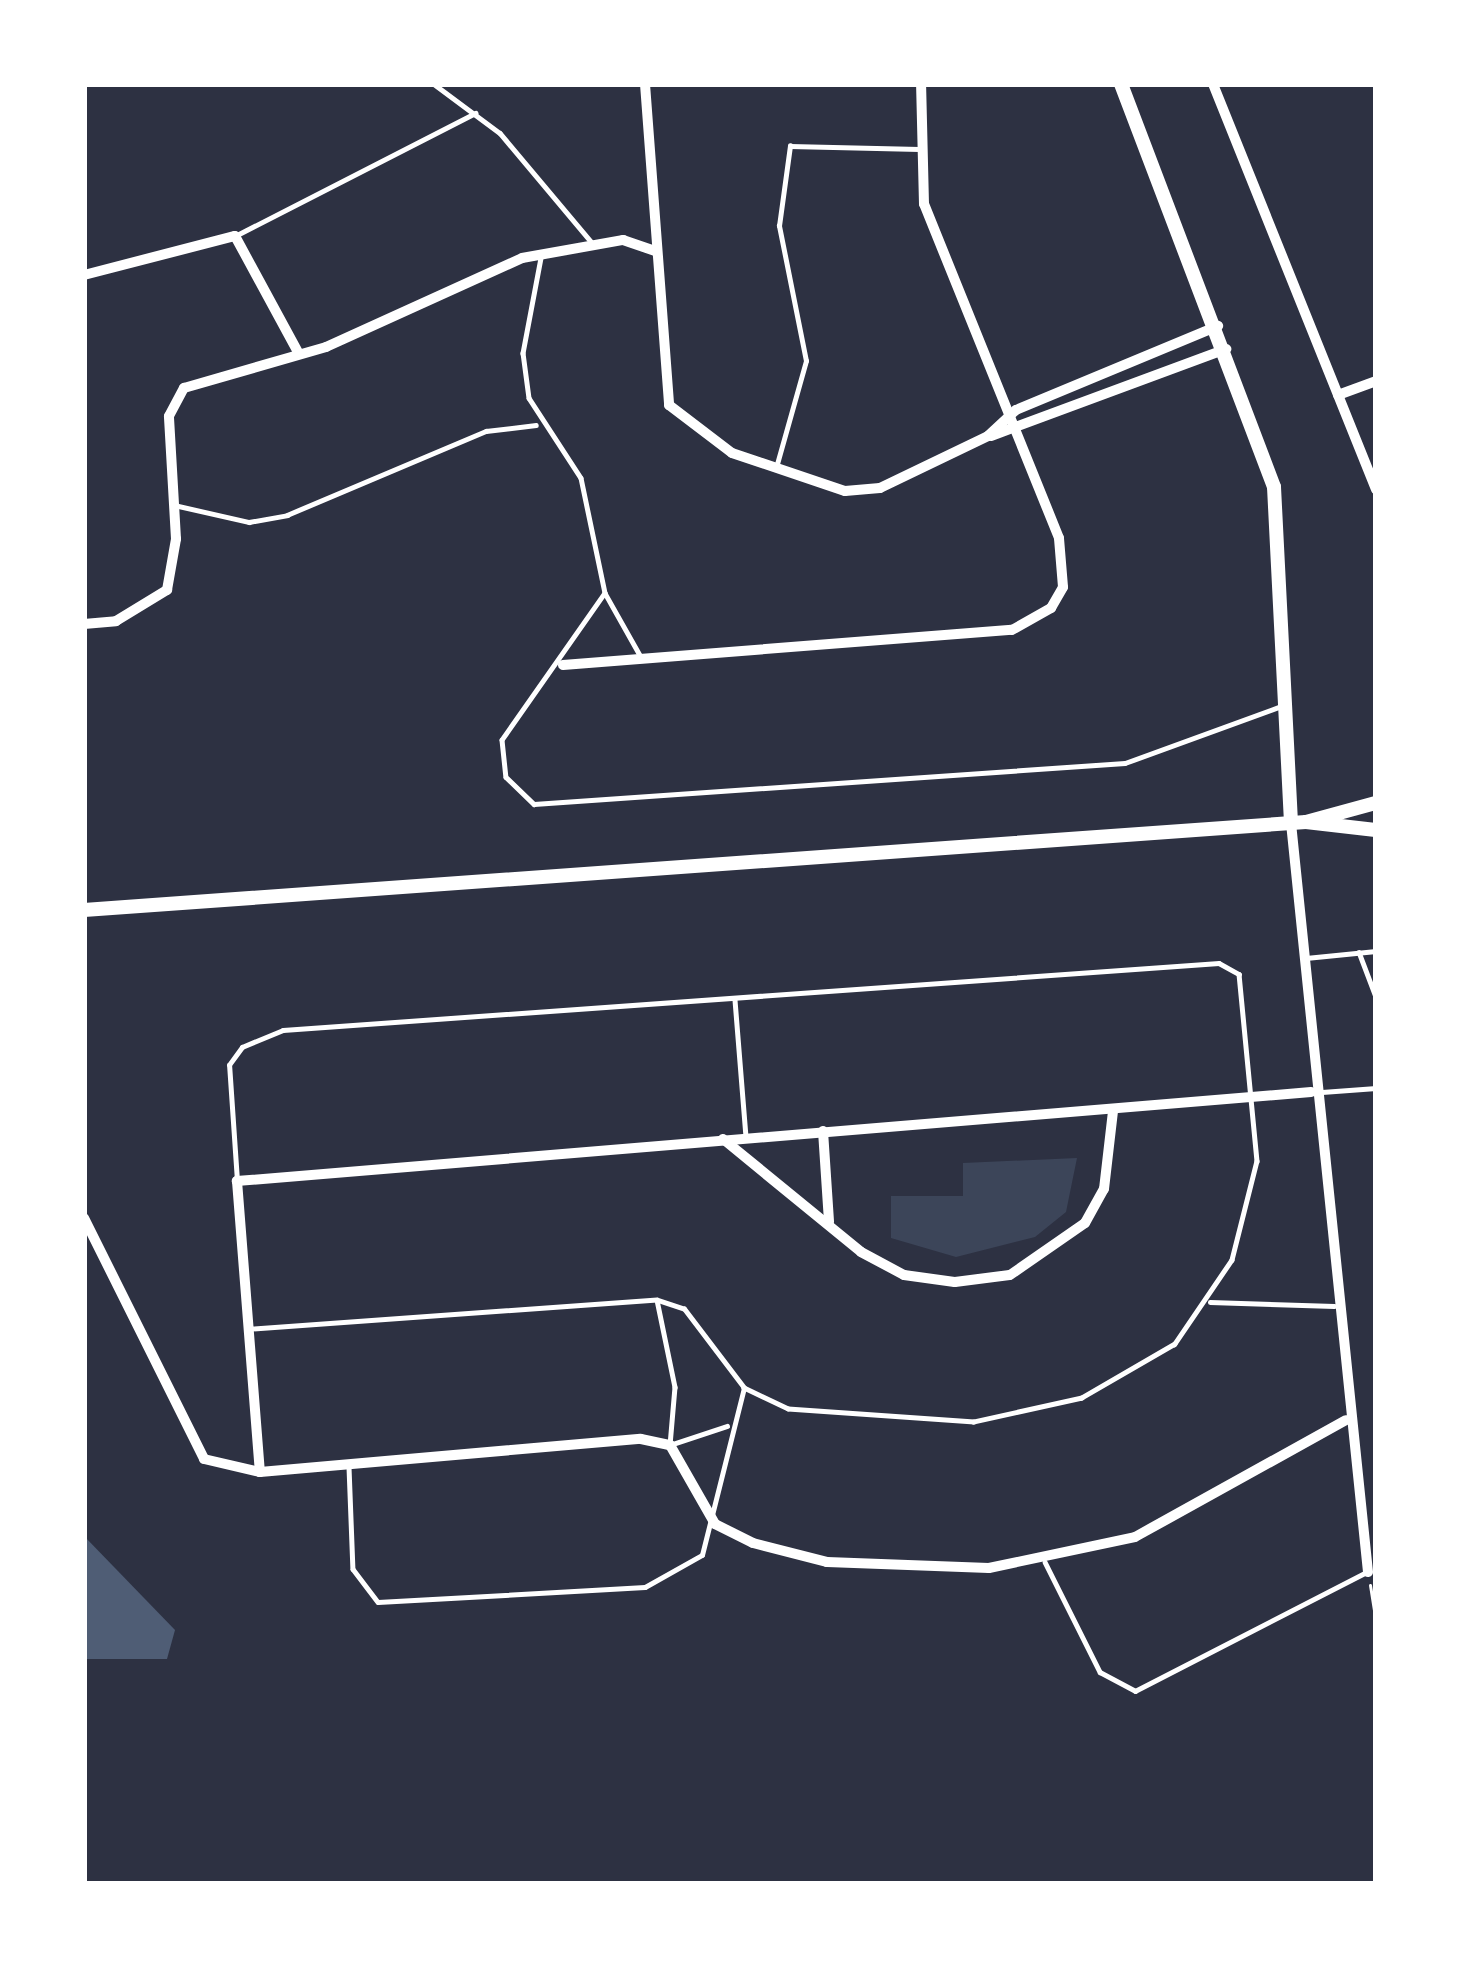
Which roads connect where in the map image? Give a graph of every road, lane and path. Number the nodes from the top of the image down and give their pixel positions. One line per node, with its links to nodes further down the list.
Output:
1 (434, 84): 6 (lane)
2 (645, 84): 10 (street)
3 (921, 84): 7 (street)
4 (1121, 84): 13 (street)
5 (1214, 84): 17 (street)
6 (475, 112): 8 (lane); 9 (lane)
7 (920, 148): 18 (street); 22 (lane)
8 (235, 236): 12 (street); 15 (street)
9 (592, 244): 10 (street); 11 (street)
10 (655, 250): 22 (street)
11 (544, 253): 15 (street); 19 (lane)
12 (84, 275)
13 (1219, 326): 14 (street); 18 (street)
14 (1227, 348): 20 (street); 29 (street)
15 (299, 354): 24 (street)
16 (1376, 381): 17 (street)
17 (1338, 395): 23 (street)
18 (1016, 410): 20 (street); 21 (street)
19 (536, 425): 24 (lane); 25 (lane)
20 (1022, 430): 21 (street); 27 (street)
21 (988, 436): 22 (street)
22 (774, 470)
23 (1376, 489)
24 (175, 505): 26 (street)
25 (605, 593): 27 (lane); 28 (lane)
26 (84, 624)
27 (643, 659): 28 (street)
28 (563, 665): 29 (lane)
29 (1289, 704): 31 (street)
30 (1376, 803): 31 (street)
31 (1299, 823): 32 (street); 33 (street); 36 (street)
32 (1376, 830)
33 (84, 910)
34 (1376, 951): 35 (lane)
35 (1359, 952): 36 (lane); 37 (lane)
36 (1301, 959): 40 (street)
37 (1376, 997)
38 (734, 998): 41 (lane); 44 (lane); 46 (lane)
39 (1376, 1088): 40 (lane)
40 (1312, 1092): 41 (street); 51 (street)
41 (1255, 1099): 42 (street); 50 (lane)
42 (1113, 1111): 43 (street); 48 (street)
43 (823, 1131): 44 (street); 48 (street)
44 (746, 1138): 45 (street)
45 (723, 1139): 46 (street); 48 (street)
46 (237, 1181): 52 (street)
47 (84, 1218): 58 (street)
48 (829, 1222)
49 (658, 1300): 52 (lane); 53 (lane); 56 (lane)
50 (1210, 1302): 51 (lane); 53 (lane)
51 (1334, 1306): 54 (street)
52 (250, 1329): 58 (street)
53 (744, 1388): 55 (lane)
54 (1346, 1420): 60 (street); 61 (street)
55 (727, 1426): 56 (lane); 59 (lane)
56 (670, 1445): 57 (street); 59 (street)
57 (349, 1467): 58 (street); 59 (lane)
58 (260, 1472)
59 (715, 1524): 60 (street)
60 (1045, 1562): 61 (lane)
61 (1367, 1572): 62 (path)
62 (1376, 1623)

